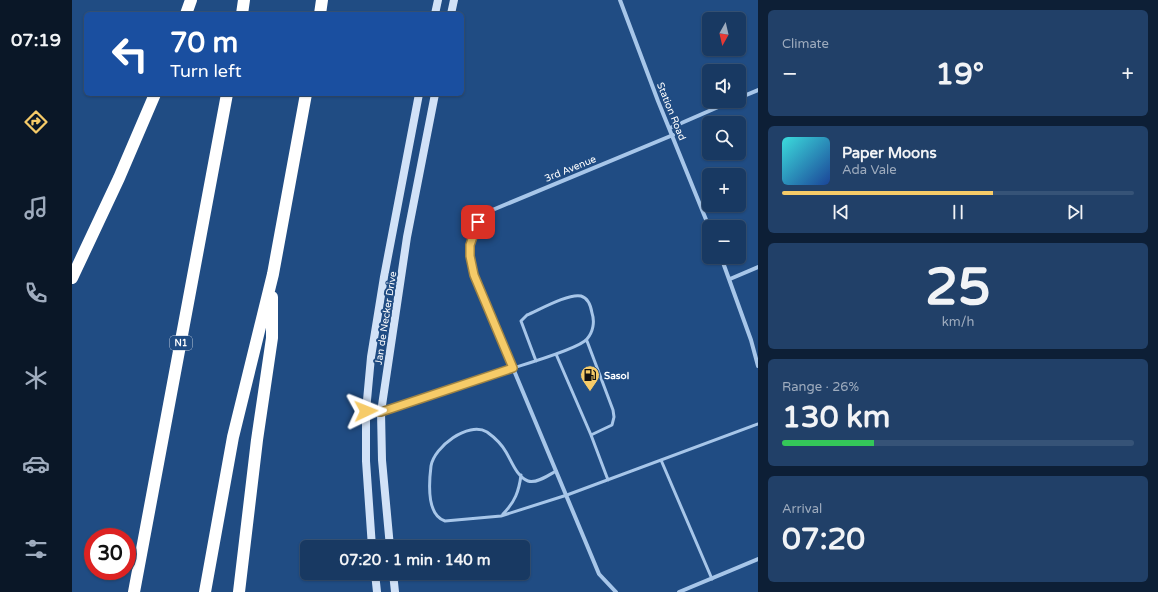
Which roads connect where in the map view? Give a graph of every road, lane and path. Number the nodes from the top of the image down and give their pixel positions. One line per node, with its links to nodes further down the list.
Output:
1 (191, 0): 7 (highway)
2 (244, 0): 8 (highway)
3 (322, 0): 9 (highway)
4 (438, 0): 10 (main road)
5 (454, 0): 11 (main road)
6 (620, 0): 20 (street, Station Road)
7 (187, 12)
8 (242, 12)
9 (320, 12)
10 (435, 12)
11 (451, 12)
12 (758, 90): 13 (street)
13 (746, 95)
14 (154, 96): 26 (highway)
15 (227, 96): 49 (highway, N1)
16 (306, 96): 25 (highway)
17 (419, 96): 33 (main road, Jan de Necker Drive)
18 (434, 96): 34 (main road, Jan de Necker Drive)
19 (716, 108): 20 (street)
20 (670, 128): 21 (street, Station Road)
21 (673, 135): 22 (street, Station Road); 32 (street, 3rd Avenue)
22 (706, 220)
23 (724, 264): 27 (street)
24 (758, 268): 27 (street)
25 (273, 274): 50 (highway); 51 (highway)
26 (72, 278)
27 (730, 279): 31 (street)
28 (587, 341): 29 (lane); 30 (lane); 36 (lane)
29 (556, 354): 30 (lane); 36 (lane)
30 (536, 361): 32 (lane)
31 (758, 366)
32 (513, 368): 34 (street); 38 (street)
33 (366, 411): 34 (street); 43 (main road, Jan de Necker Drive)
34 (381, 412): 44 (main road, Jan de Necker Drive)
35 (758, 424): 37 (lane)
36 (591, 435): 40 (lane)
37 (662, 460): 40 (lane); 46 (lane)
38 (556, 471): 39 (lane); 41 (street)
39 (520, 475): 42 (lane); 42 (lane)
40 (608, 480): 41 (lane)
41 (566, 495): 42 (lane); 54 (street)
42 (501, 516)
43 (372, 540)
44 (389, 540)
45 (758, 559): 46 (street)
46 (712, 579): 55 (street)
47 (376, 580): 52 (main road)
48 (394, 580): 53 (main road)
49 (134, 592)
50 (205, 592)
51 (239, 592)
52 (377, 592)
53 (396, 592)
54 (616, 592)
55 (679, 592)

